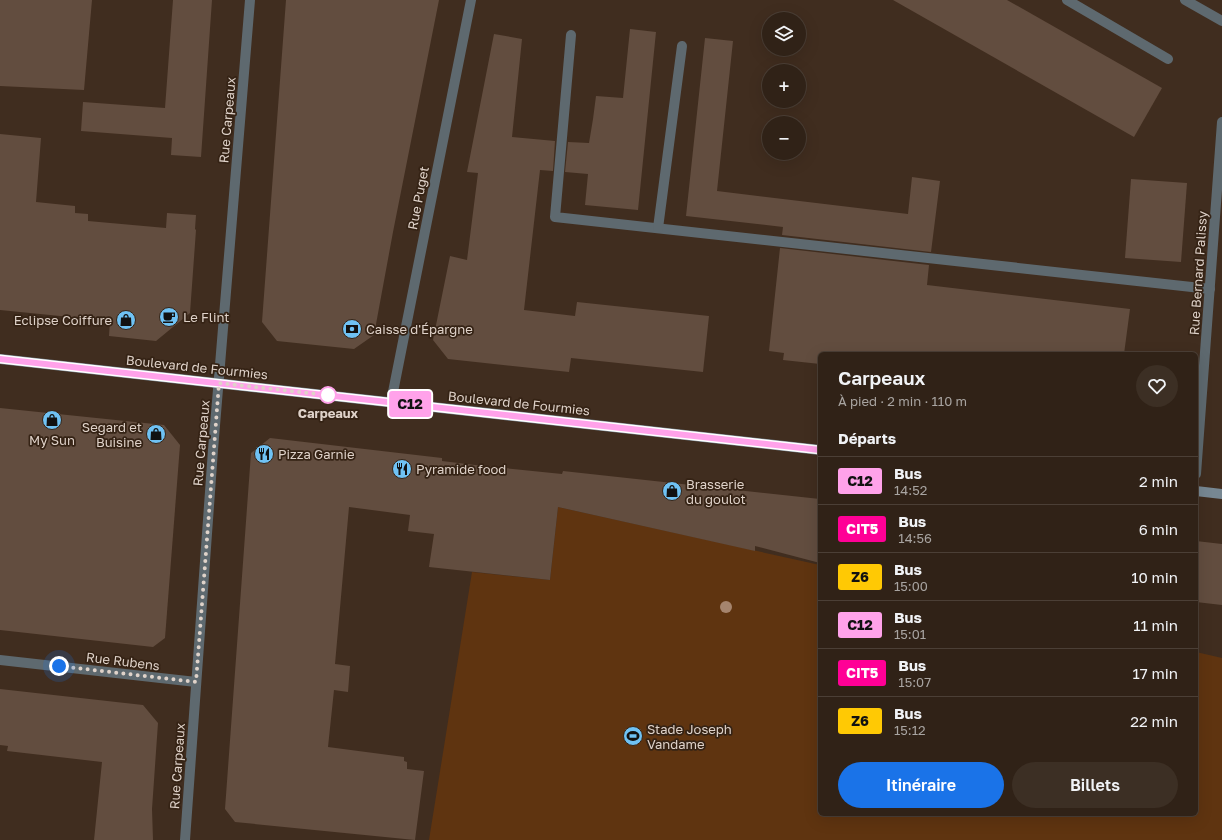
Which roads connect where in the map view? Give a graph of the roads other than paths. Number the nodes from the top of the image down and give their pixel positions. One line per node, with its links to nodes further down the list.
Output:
1 (250, 0): 13 (street, Rue Carpeaux)
2 (471, 0): 14 (street, Rue Puget)
3 (1067, 0): 8 (street)
4 (1185, 0): 5 (street)
5 (1222, 21)
6 (571, 35): 10 (street)
7 (682, 46): 10 (street)
8 (1168, 59)
9 (1222, 122): 11 (street, Rue Bernard Palissy)
10 (658, 228): 11 (street)
11 (1210, 289): 15 (street, Rue Bernard Palissy)
12 (0, 358): 13 (street, Boulevard de Fourmies)
13 (219, 383): 14 (street, Boulevard de Fourmies); 20 (street, Rue Carpeaux)
14 (391, 402): 16 (street, Boulevard de Fourmies)
15 (1198, 448)
16 (818, 450)
17 (1198, 492): 18 (street)
18 (1222, 494)
19 (0, 660): 20 (street, Rue Rubens)
20 (196, 682): 21 (street, Rue Carpeaux)
21 (185, 840)

